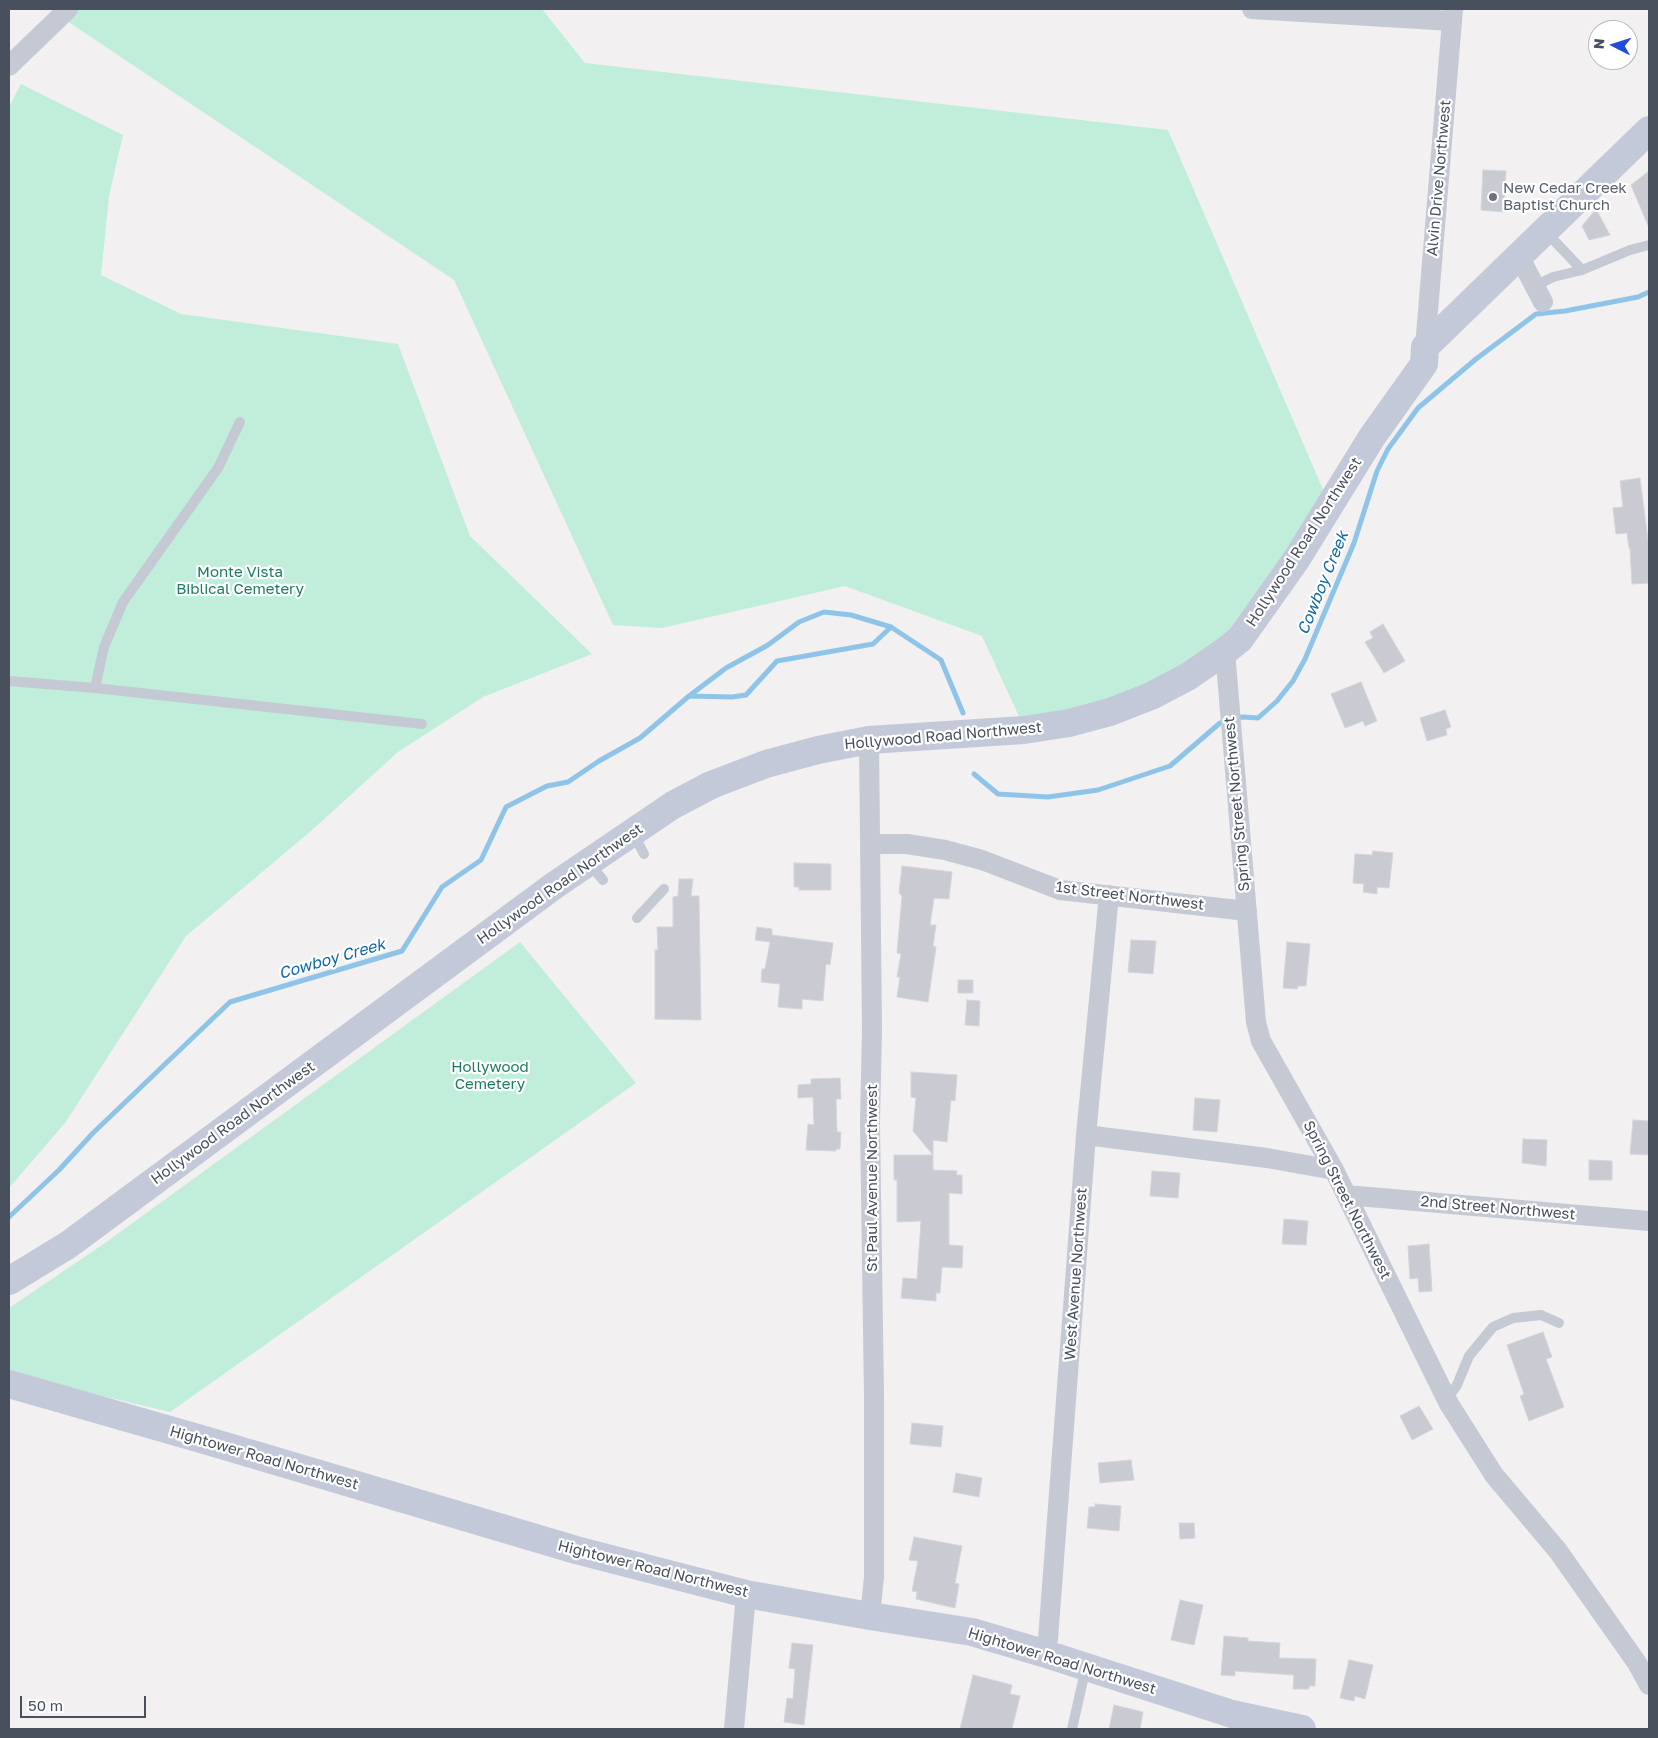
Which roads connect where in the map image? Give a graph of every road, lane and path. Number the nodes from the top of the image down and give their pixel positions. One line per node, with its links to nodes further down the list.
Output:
1 (68, 9): 4 (street)
2 (1252, 9): 3 (street)
3 (1453, 15): 11 (street, Alvin Drive Northwest)
4 (9, 66)
5 (1649, 130): 6 (street)
6 (1545, 231): 8 (street); 9 (lane)
7 (1649, 245): 9 (lane)
8 (1519, 256): 10 (street); 11 (street)
9 (1582, 270): 10 (lane)
10 (1539, 294)
11 (1425, 347): 13 (street, Hollywood Road Northwest)
12 (240, 422): 15 (lane)
13 (1225, 651): 17 (street, Hollywood Road Northwest); 21 (street, Spring Street Northwest)
14 (9, 681): 15 (lane)
15 (95, 688): 16 (lane)
16 (422, 724)
17 (869, 740): 18 (street, St Paul Avenue Northwest); 27 (street, Hollywood Road Northwest)
18 (870, 844): 20 (street, 1st Street Northwest); 32 (street, St Paul Avenue Northwest)
19 (664, 889): 22 (lane)
20 (1109, 895): 21 (street, 1st Street Northwest); 23 (street, West Avenue Northwest)
21 (1247, 911): 24 (street, Spring Street Northwest)
22 (637, 918)
23 (1086, 1135): 24 (street); 33 (street, West Avenue Northwest)
24 (1334, 1170): 25 (street, Spring Street Northwest)
25 (1346, 1195): 26 (street, 2nd Street Northwest); 30 (street, Spring Street Northwest)
26 (1649, 1221)
27 (9, 1281)
28 (1559, 1323): 30 (lane)
29 (9, 1384): 31 (street, Hightower Road Northwest)
30 (1447, 1399): 35 (street, Spring Street Northwest)
31 (746, 1594): 32 (street, Hightower Road Northwest); 36 (street)
32 (870, 1616): 33 (street, Hightower Road Northwest)
33 (1044, 1652): 34 (street, Hightower Road Northwest)
34 (1086, 1666): 37 (lane); 38 (street, Hightower Road Northwest)
35 (1649, 1684)
36 (734, 1729)
37 (1072, 1729)
38 (1302, 1729)

